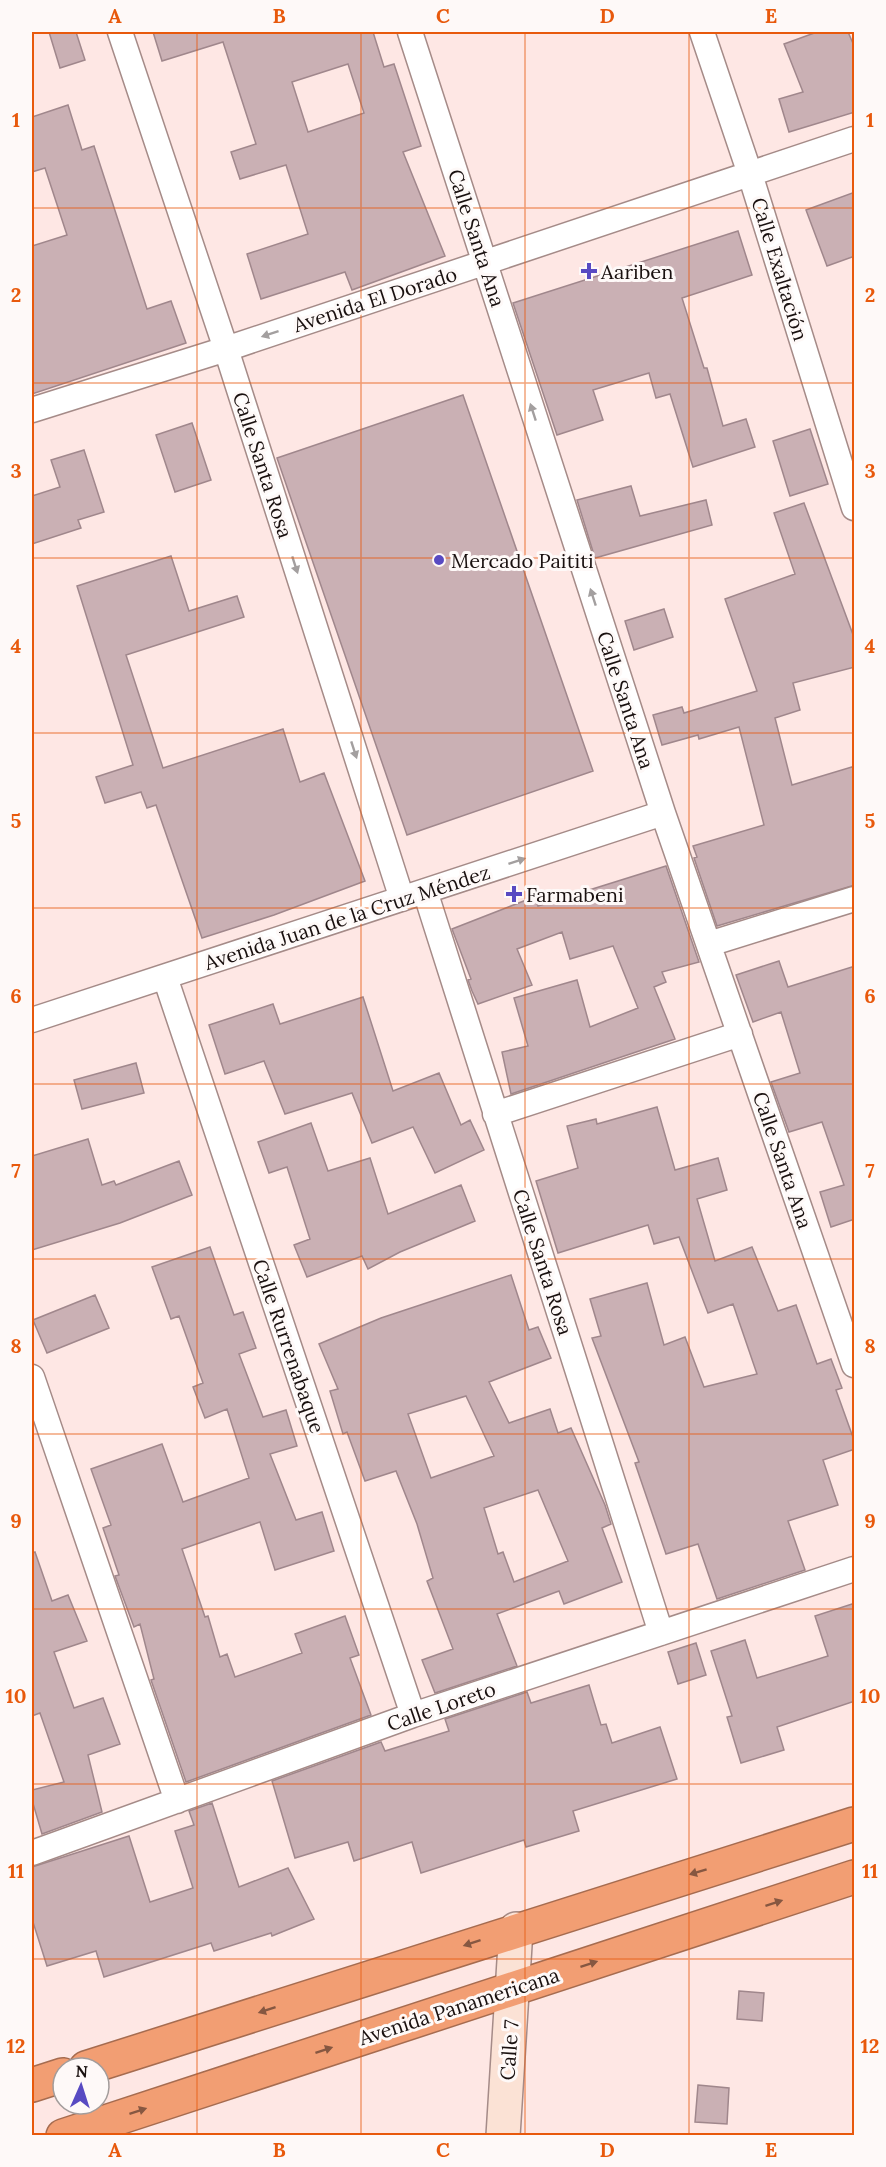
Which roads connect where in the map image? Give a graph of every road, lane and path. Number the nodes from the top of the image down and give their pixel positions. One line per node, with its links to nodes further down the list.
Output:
1 (120, 32): 7 (street, Calle Santa Rosa)
2 (410, 32): 6 (street, Calle Santa Ana)
3 (702, 32): 5 (street, Calle Exaltación)
4 (855, 139): 5 (street, Avenida El Dorado)
5 (750, 174): 6 (street, Avenida El Dorado); 9 (street, Calle Exaltación)
6 (485, 263): 7 (street, Avenida El Dorado, one-way to 7); 10 (street, Calle Santa Ana, one-way to 6)
7 (226, 349): 8 (street, Avenida El Dorado); 11 (street, Calle Santa Rosa, one-way to 11)
8 (32, 410)
9 (855, 508)
10 (663, 813): 11 (street, Avenida Juan de la Cruz Méndez, one-way to 10); 13 (street, Calle Santa Ana)
11 (413, 895): 14 (street, Avenida Juan de la Cruz Méndez); 17 (street, Calle Santa Rosa)
12 (855, 899): 13 (street)
13 (708, 944): 16 (street, Calle Santa Ana)
14 (165, 977): 15 (street, Avenida Juan de la Cruz Méndez); 22 (street, Calle Rurrenabaque)
15 (32, 1020)
16 (740, 1034): 17 (street); 18 (street, Calle Santa Ana)
17 (495, 1114): 21 (street, Calle Santa Rosa)
18 (855, 1365)
19 (32, 1378): 23 (street)
20 (855, 1569): 21 (street, Calle Loreto)
21 (661, 1633): 22 (street, Calle Loreto)
22 (413, 1715): 23 (street, Calle Loreto)
23 (177, 1801): 25 (street, Calle Loreto)
24 (855, 1824): 27 (highway, one-way to 27)
25 (32, 1853)
26 (855, 1877): 28 (highway, Avenida Panamericana, one-way to 26)
27 (516, 1929): 28 (street, Calle 7); 29 (highway, one-way to 29)
28 (514, 1988): 32 (highway, Avenida Panamericana, one-way to 28); 33 (street, Calle 7)
29 (111, 2060)
30 (51, 2079): 31 (highway)
31 (32, 2085)
32 (63, 2136)
33 (504, 2136)

